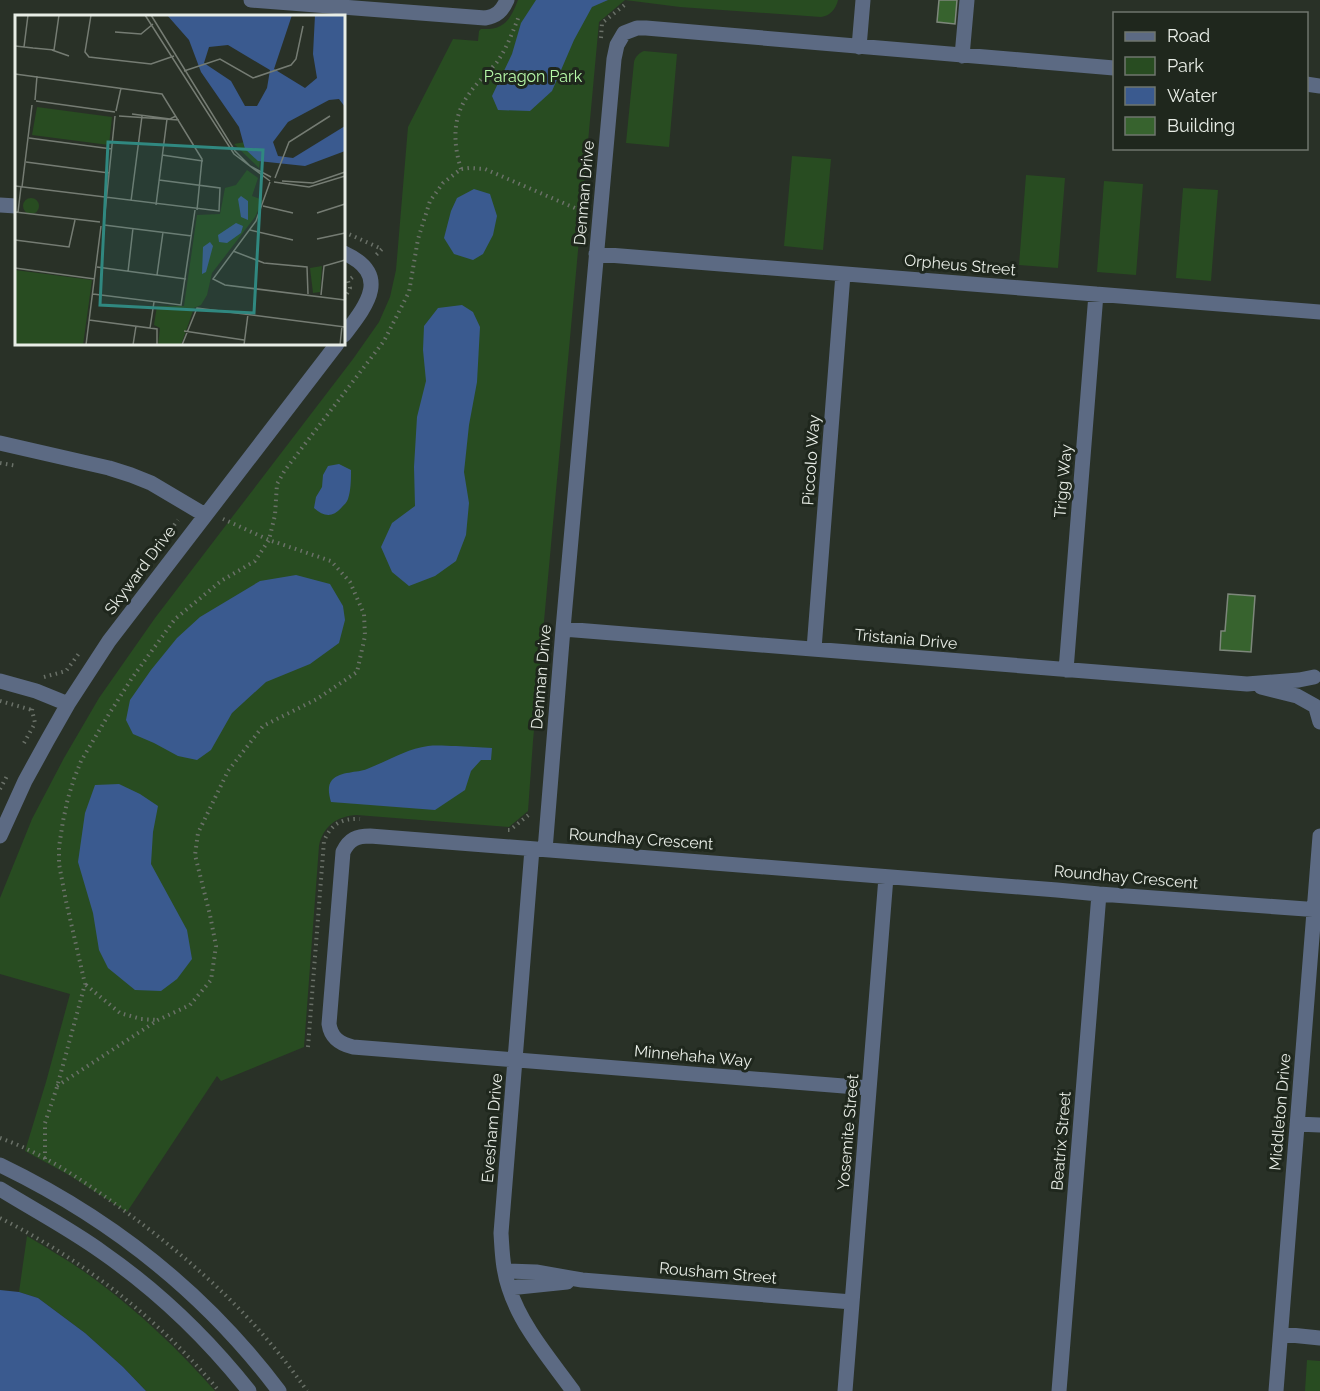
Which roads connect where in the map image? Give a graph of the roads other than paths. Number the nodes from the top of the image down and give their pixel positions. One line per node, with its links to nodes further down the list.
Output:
1 (251, 0): 2 (street)
2 (507, 0)
3 (863, 0): 5 (street)
4 (967, 0): 6 (street)
5 (859, 47): 6 (street, Denman Drive); 11 (street, Denman Drive)
6 (962, 56): 7 (street, Denman Drive)
7 (1113, 68)
8 (0, 205): 9 (street)
9 (15, 206)
10 (345, 253): 15 (street)
11 (596, 254): 12 (street, Orpheus Street); 19 (street, Denman Drive)
12 (843, 274): 13 (street, Orpheus Street); 20 (street, Piccolo Way)
13 (1096, 294): 14 (street, Orpheus Street); 21 (street, Trigg Way)
14 (1320, 312)
15 (345, 334)
16 (336, 345): 18 (street, Skyward Drive)
17 (0, 443): 18 (street)
18 (206, 514): 25 (street, Skyward Drive)
19 (563, 629): 20 (street, Tristania Drive); 29 (street, Denman Drive)
20 (814, 649): 21 (street, Tristania Drive)
21 (1066, 670): 24 (street, Tristania Drive)
22 (1318, 673): 24 (street, Tristania Drive); 26 (street)
23 (0, 681): 25 (street)
24 (1247, 684): 26 (street, Tristania Drive)
25 (68, 704): 27 (street, Skyward Drive)
26 (1318, 711)
27 (0, 836)
28 (1320, 836): 32 (street, Middleton Drive)
29 (539, 850): 30 (street, Roundhay Crescent); 33 (street, Evesham Drive); 33 (street, Roundhay Crescent)
30 (886, 877): 31 (street, Roundhay Crescent); 34 (street, Yosemite Street)
31 (1099, 894): 32 (street, Roundhay Crescent); 49 (street, Beatrix Street)
32 (1317, 910): 35 (street, Middleton Drive)
33 (515, 1060): 34 (street, Minnehaha Way); 39 (street, Evesham Drive)
34 (869, 1088): 42 (street, Yosemite Street)
35 (1297, 1124): 36 (street); 43 (street, Middleton Drive)
36 (1320, 1125)
37 (0, 1166): 46 (street)
38 (0, 1189): 45 (street)
39 (505, 1271): 40 (street, Rousham Street); 41 (street, Evesham Drive)
40 (582, 1280): 41 (street, Rousham Street); 42 (street, Rousham Street)
41 (509, 1288): 47 (street, Evesham Drive)
42 (852, 1302): 48 (street, Yosemite Street)
43 (1281, 1334): 44 (street); 50 (street, Middleton Drive)
44 (1320, 1338)
45 (249, 1391)
46 (279, 1391)
47 (573, 1391)
48 (845, 1391)
49 (1059, 1391)
50 (1276, 1391)

